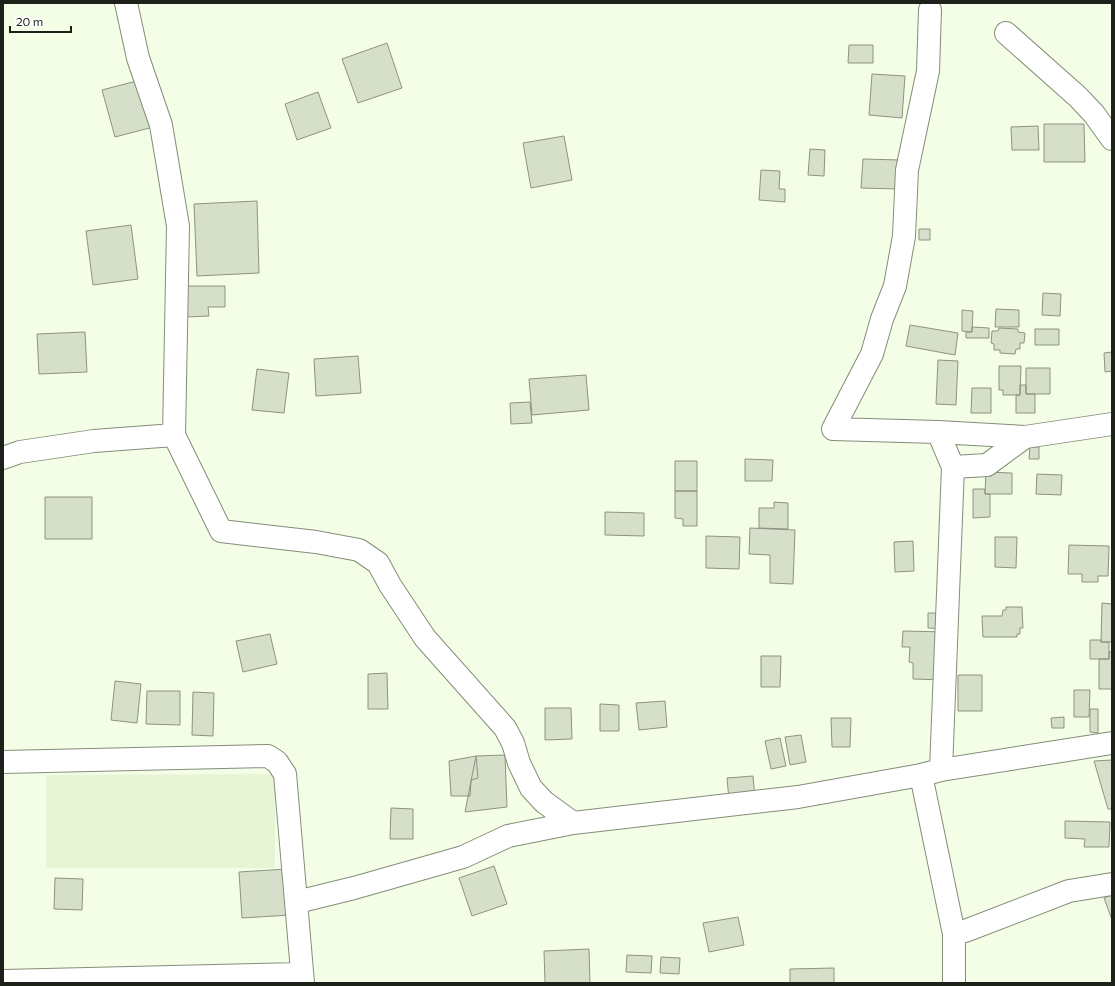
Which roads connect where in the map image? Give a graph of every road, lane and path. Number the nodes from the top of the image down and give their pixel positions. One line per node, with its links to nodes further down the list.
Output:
1 (126, 3): 7 (street)
2 (930, 10): 6 (street)
3 (1006, 33): 4 (street)
4 (1112, 139)
5 (1112, 424): 8 (street)
6 (938, 432): 8 (street); 10 (street)
7 (174, 435): 9 (street); 14 (street)
8 (1025, 437): 10 (street)
9 (3, 458)
10 (953, 467): 13 (street)
11 (1112, 743): 13 (street)
12 (3, 762): 16 (street)
13 (931, 773): 14 (street); 17 (street)
14 (574, 823): 16 (street)
15 (1112, 884): 17 (street)
16 (297, 902): 18 (street)
17 (954, 934): 20 (street)
18 (302, 978): 19 (street)
19 (3, 982)
20 (954, 983)

